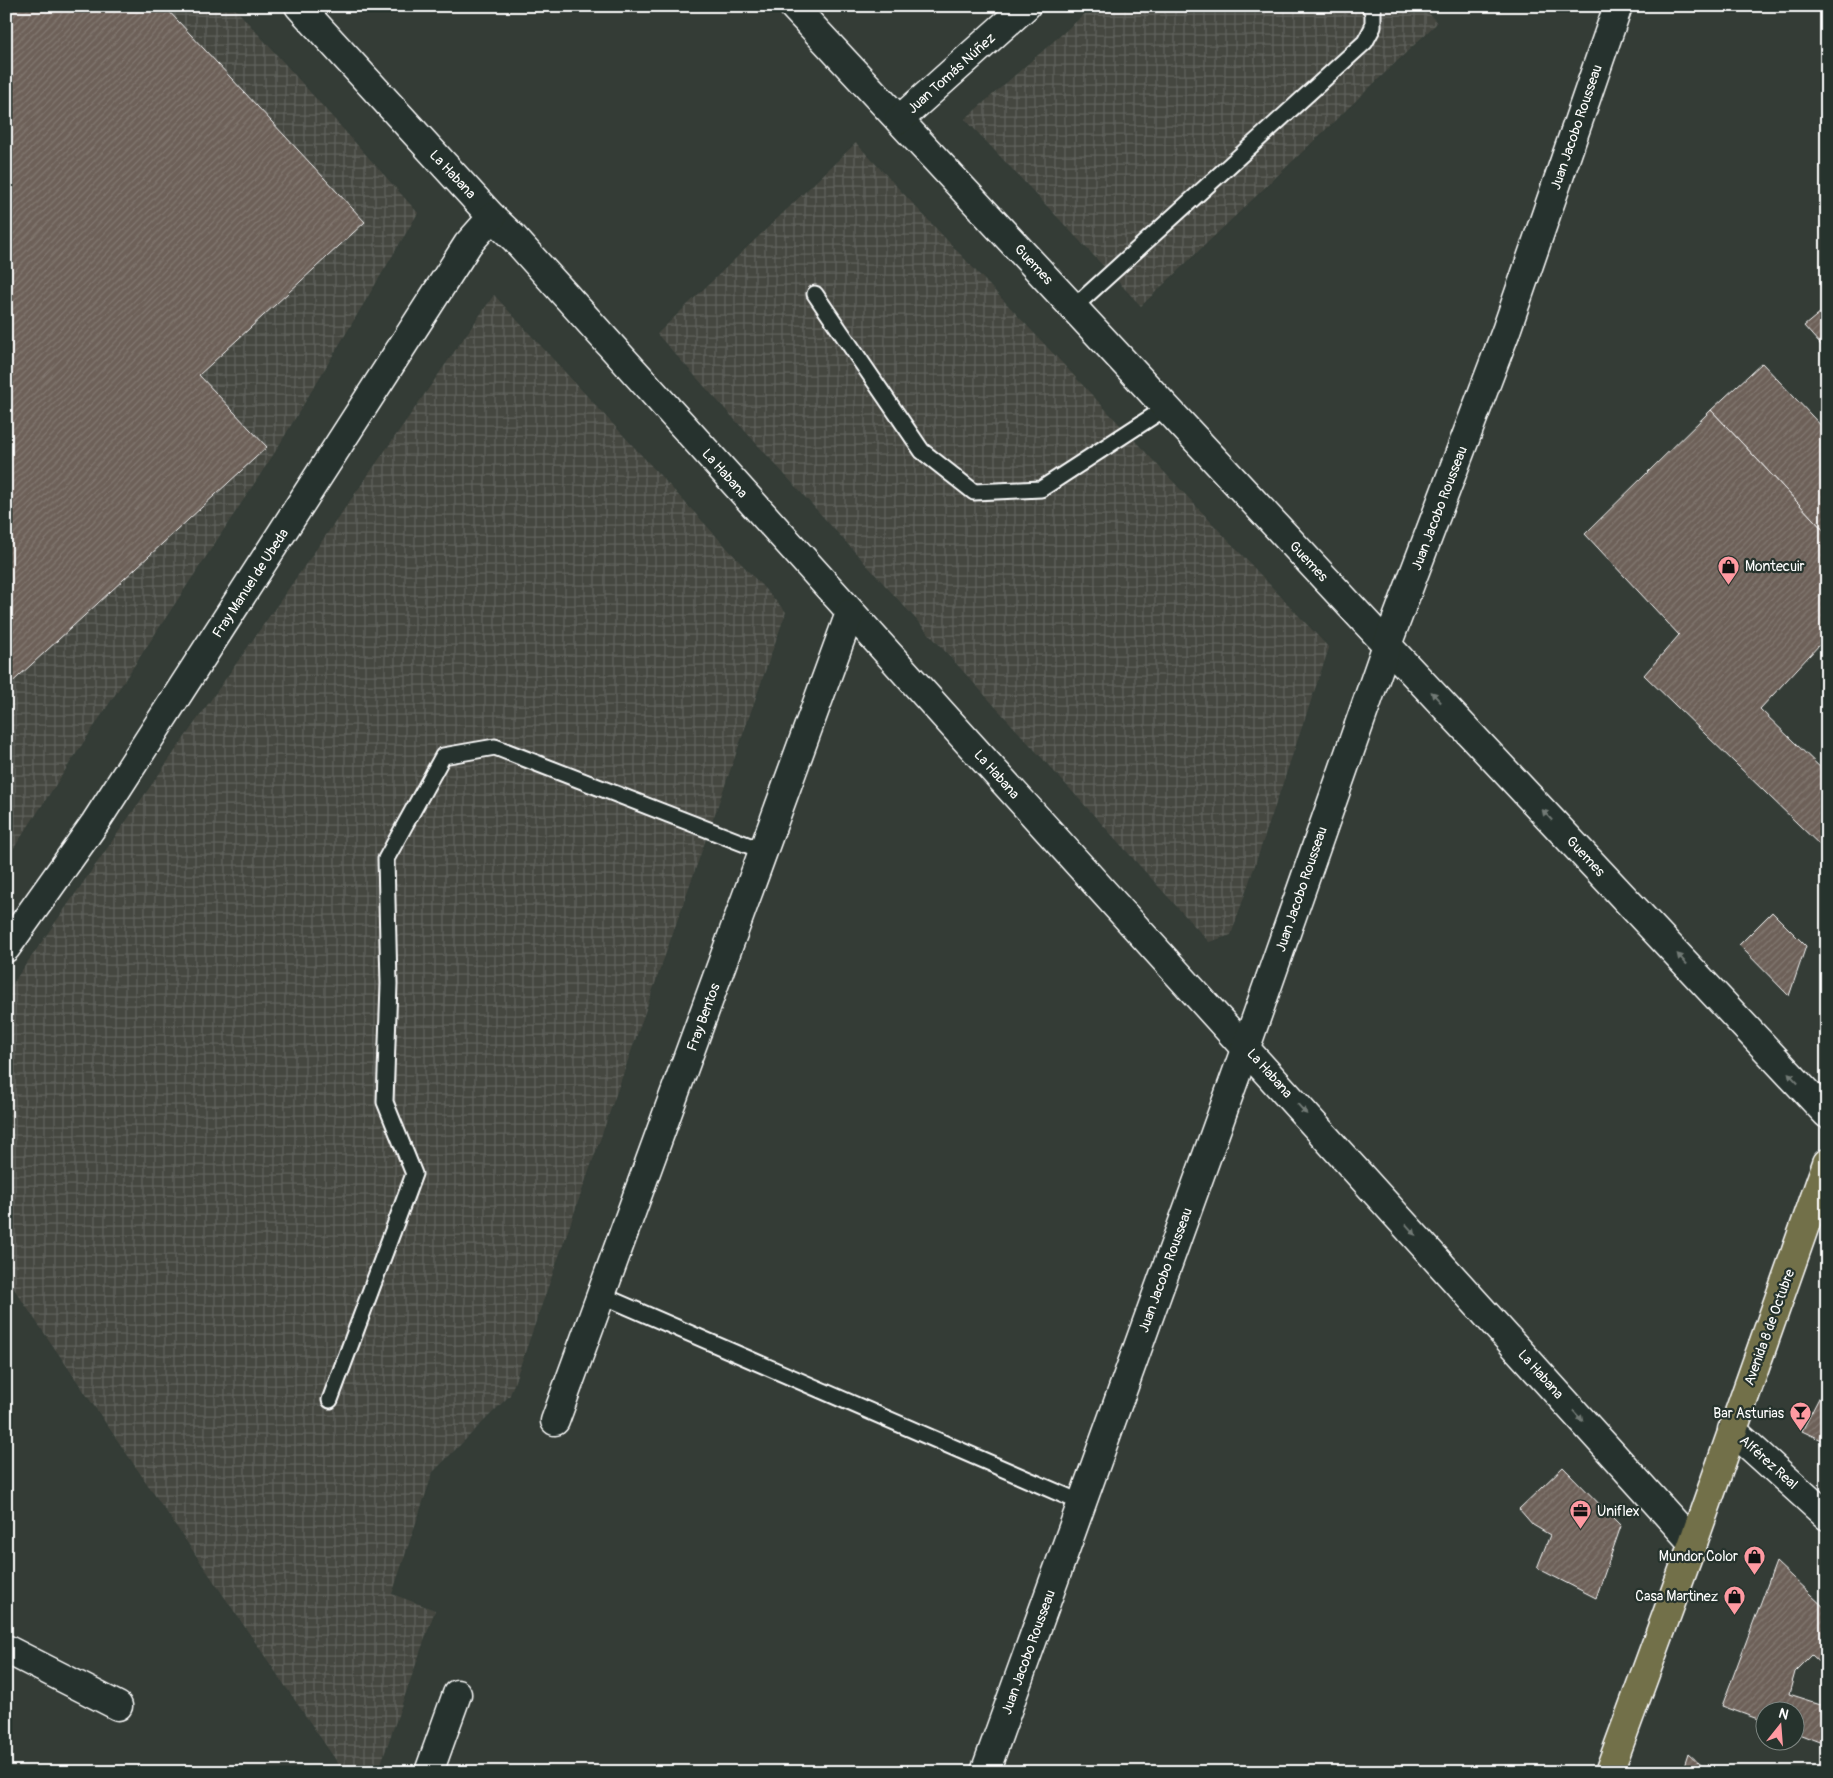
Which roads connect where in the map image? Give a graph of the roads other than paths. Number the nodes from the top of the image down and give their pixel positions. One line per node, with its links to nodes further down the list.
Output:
1 (299, 6): 7 (street, La Habana)
2 (793, 6): 6 (street, Guemes)
3 (1026, 6): 6 (street, Juan Tomás Núñez)
4 (1369, 6): 9 (lane)
5 (1618, 6): 12 (street, Juan Jacobo Rousseau)
6 (899, 120): 9 (street, Guemes)
7 (492, 216): 11 (street, La Habana); 14 (street, Fray Manuel de Ubeda)
8 (815, 294): 10 (lane)
9 (1074, 307): 10 (street, Guemes)
10 (1167, 408): 12 (street, Guemes)
11 (850, 613): 13 (street, Fray Bentos); 15 (street, La Habana)
12 (1387, 645): 15 (street, Juan Jacobo Rousseau); 16 (street, Guemes, one-way to 12)
13 (763, 851): 18 (street, Fray Bentos); 19 (lane)
14 (6, 948)
15 (1246, 1047): 22 (street, Juan Jacobo Rousseau); 24 (street, La Habana, one-way to 24)
16 (1827, 1114)
17 (1827, 1164): 21 (main road, Avenida 8 de Octubre)
18 (601, 1295): 20 (street, Fray Bentos); 22 (lane)
19 (330, 1400)
20 (555, 1421)
21 (1732, 1430): 23 (street, Alférez Real); 24 (main road, Avenida 8 de Octubre)
22 (1082, 1503): 29 (street, Juan Jacobo Rousseau)
23 (1827, 1516)
24 (1692, 1543): 30 (main road, Avenida 8 de Octubre)
25 (6, 1649): 27 (street)
26 (457, 1694): 28 (street)
27 (118, 1706)
28 (429, 1772)
29 (985, 1772)
30 (1609, 1772)

